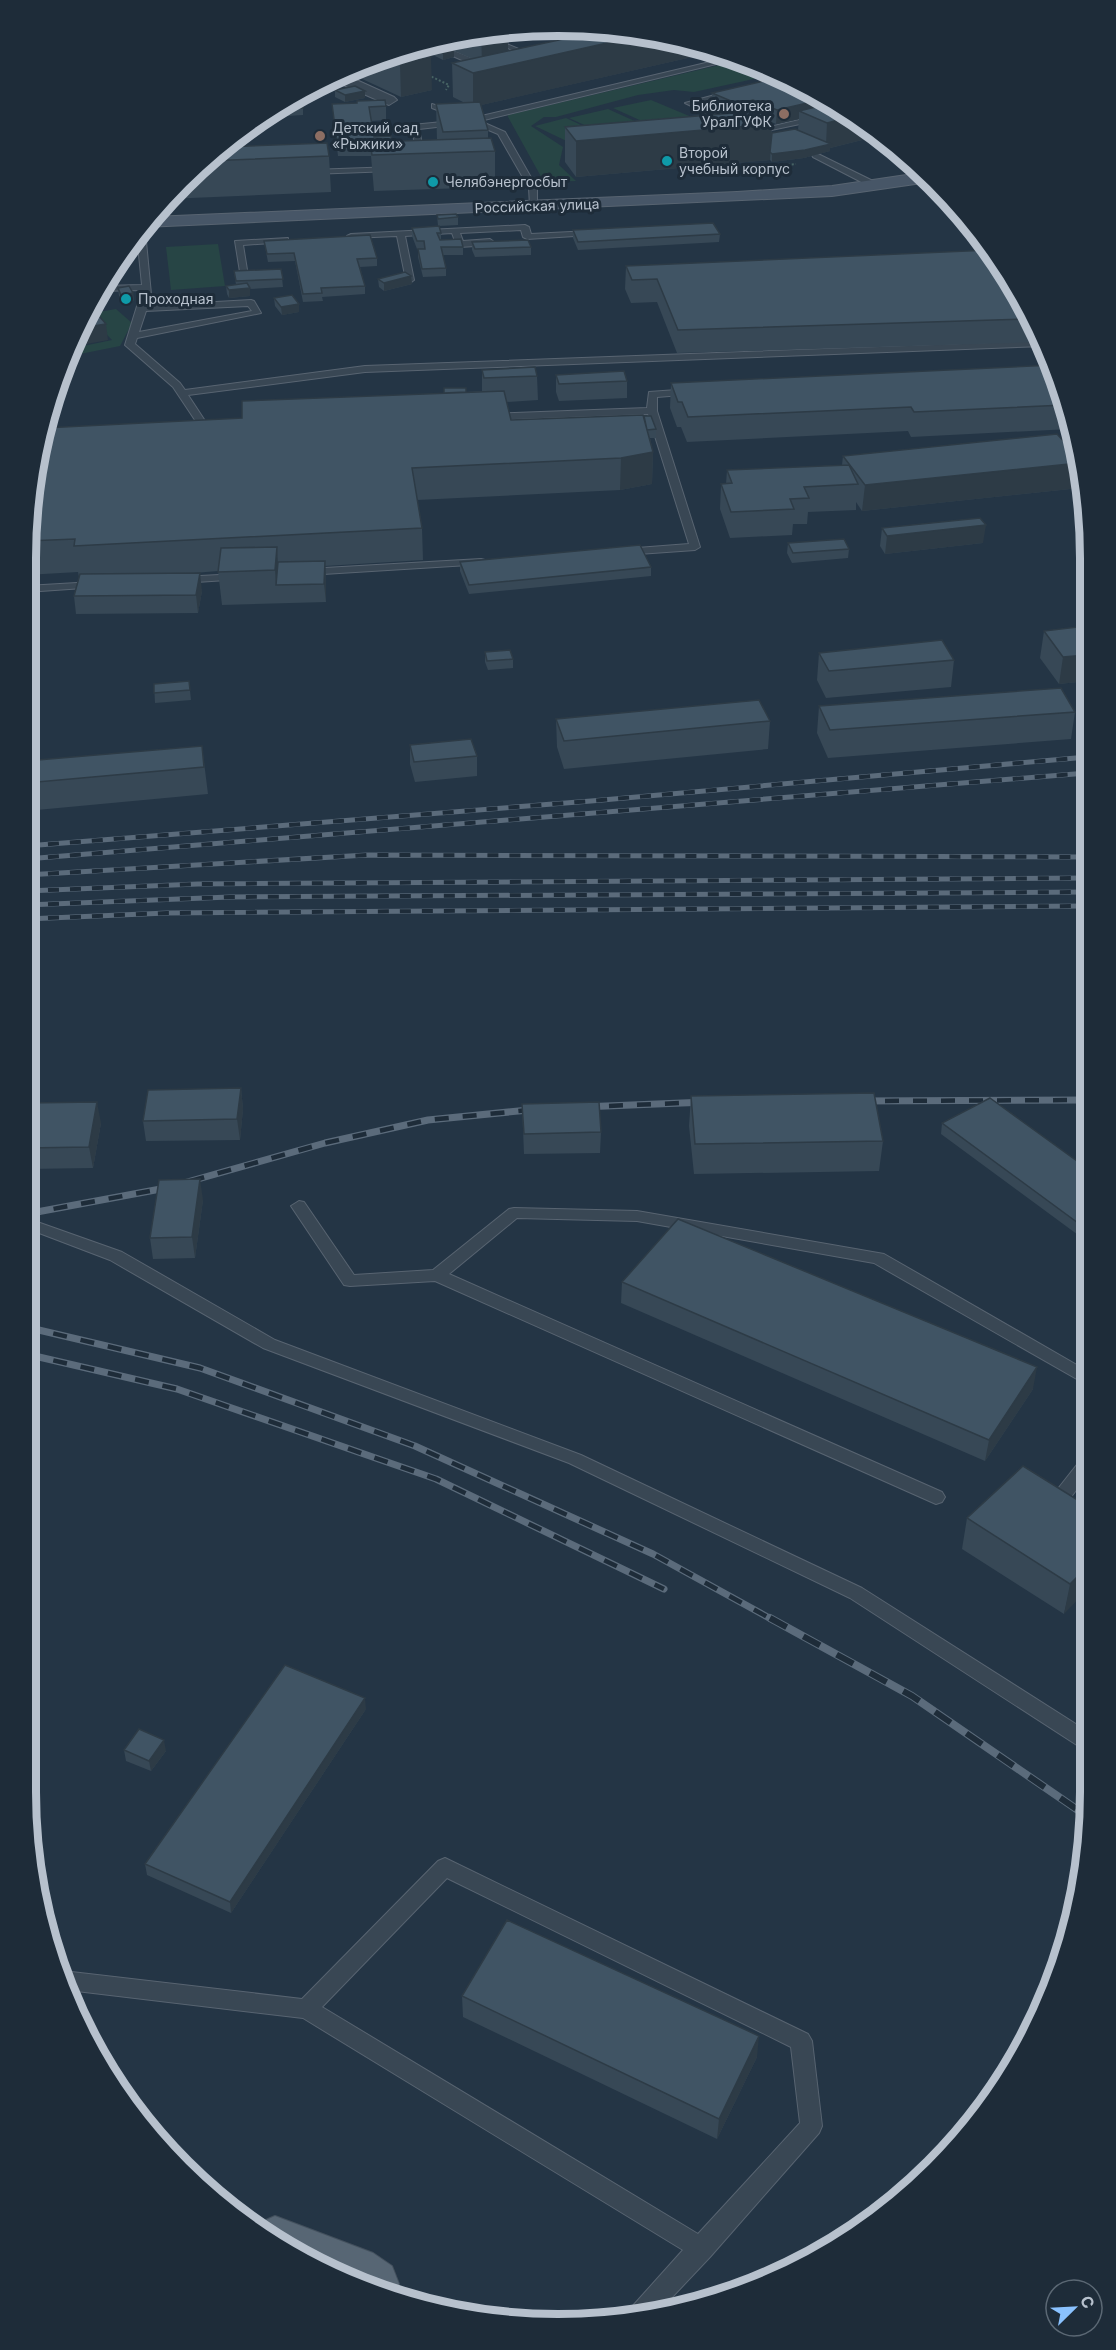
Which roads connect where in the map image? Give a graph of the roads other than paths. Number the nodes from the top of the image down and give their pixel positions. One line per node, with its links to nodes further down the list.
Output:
1 (568, 36): 4 (lane)
2 (492, 40): 5 (lane)
3 (442, 49): 7 (lane)
4 (584, 49)
5 (539, 59)
6 (718, 62): 13 (lane)
7 (491, 70)
8 (347, 81): 10 (street)
9 (742, 90): 14 (lane)
10 (389, 100)
11 (435, 106): 13 (lane)
12 (825, 116): 16 (lane)
13 (472, 121): 20 (lane); 24 (lane)
14 (736, 124)
15 (745, 131): 16 (lane)
16 (756, 132): 17 (lane)
17 (765, 136)
18 (816, 155): 23 (lane)
19 (399, 168): 21 (lane)
20 (411, 168)
21 (305, 172)
22 (916, 179): 23 (main road, Российская улица)
23 (876, 186): 24 (main road, Российская улица)
24 (534, 206): 25 (main road, Российская улица)
25 (425, 211): 26 (main road, Российская улица); 28 (lane)
26 (153, 229)
27 (455, 231): 28 (lane); 29 (lane); 34 (lane)
28 (425, 232): 30 (lane)
29 (598, 233)
30 (401, 234): 31 (lane); 36 (lane)
31 (343, 237)
32 (296, 240): 35 (lane)
33 (143, 242): 37 (lane)
34 (501, 242)
35 (243, 276)
36 (410, 280)
37 (146, 287): 38 (lane); 39 (lane)
38 (111, 289)
39 (142, 309): 40 (lane); 40 (lane)
40 (133, 336): 43 (lane)
41 (1034, 345): 43 (lane)
42 (699, 392): 44 (lane)
43 (183, 393): 47 (lane)
44 (652, 411): 45 (lane); 49 (lane)
45 (475, 418)
46 (215, 426): 47 (lane)
47 (204, 427): 48 (lane)
48 (192, 428)
49 (614, 553)
50 (496, 561): 51 (lane)
51 (296, 573)
52 (249, 576): 53 (lane)
53 (167, 581)
54 (108, 585): 55 (lane)
55 (36, 589)
56 (299, 1206): 58 (lane)
57 (36, 1227): 63 (lane)
58 (437, 1275): 59 (lane); 61 (lane)
59 (1080, 1375)
60 (1080, 1473): 62 (lane)
61 (936, 1497)
62 (1059, 1500)
63 (1080, 1737)
64 (72, 1981): 65 (lane)
65 (306, 2009): 66 (lane); 66 (lane)
66 (702, 2249): 69 (lane)
67 (334, 2263): 68 (main road)
68 (361, 2275)
69 (648, 2306)

